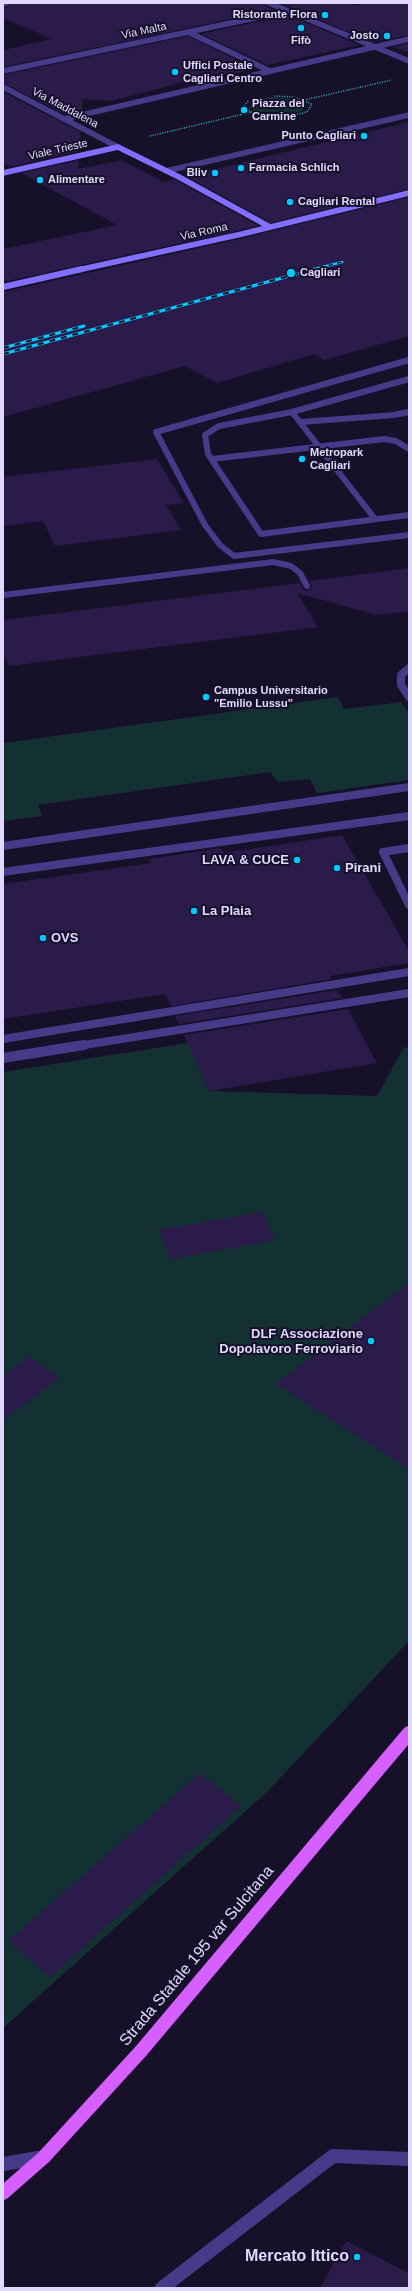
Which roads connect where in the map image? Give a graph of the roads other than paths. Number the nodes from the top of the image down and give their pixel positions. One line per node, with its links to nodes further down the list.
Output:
1 (270, 3): 2 (street)
2 (288, 11): 3 (street, Via Malta); 5 (street)
3 (188, 32): 7 (street, Via Malta); 8 (street)
4 (409, 39): 5 (street)
5 (375, 47): 6 (street); 8 (street)
6 (409, 61)
7 (3, 71)
8 (270, 71): 11 (street)
9 (3, 87): 11 (street, Via Maddalena)
10 (409, 115): 13 (street)
11 (64, 119): 12 (street, Via Maddalena)
12 (118, 147): 13 (main road); 14 (main road, Viale Trieste)
13 (166, 171): 16 (main road)
14 (3, 173)
15 (409, 193): 16 (main road, Via Roma)
16 (270, 227): 17 (main road, Via Roma)
17 (3, 287)
18 (409, 360): 28 (street)
19 (409, 379): 20 (street)
20 (292, 412): 22 (street); 25 (street)
21 (409, 412): 22 (street)
22 (301, 422): 23 (street)
23 (320, 446): 24 (street); 25 (street); 27 (street)
24 (409, 448)
25 (212, 459): 27 (street)
26 (409, 515): 27 (street)
27 (375, 519)
28 (409, 535)
29 (307, 586): 30 (street)
30 (3, 595)
31 (409, 668): 32 (street)
32 (409, 697)
33 (409, 787): 35 (street)
34 (409, 816): 37 (street)
35 (3, 846)
36 (409, 848): 38 (street)
37 (3, 872)
38 (409, 905)
39 (409, 972): 41 (street)
40 (409, 993): 42 (street)
41 (3, 1039)
42 (3, 1058)
43 (409, 1733): 44 (main road, Strada Statale 195 var Sulcitana)
44 (44, 2157): 46 (street); 47 (main road, Strada Statale 195 var Sulcitana)
45 (409, 2159): 48 (street)
46 (3, 2164)
47 (3, 2193)
48 (162, 2288)

